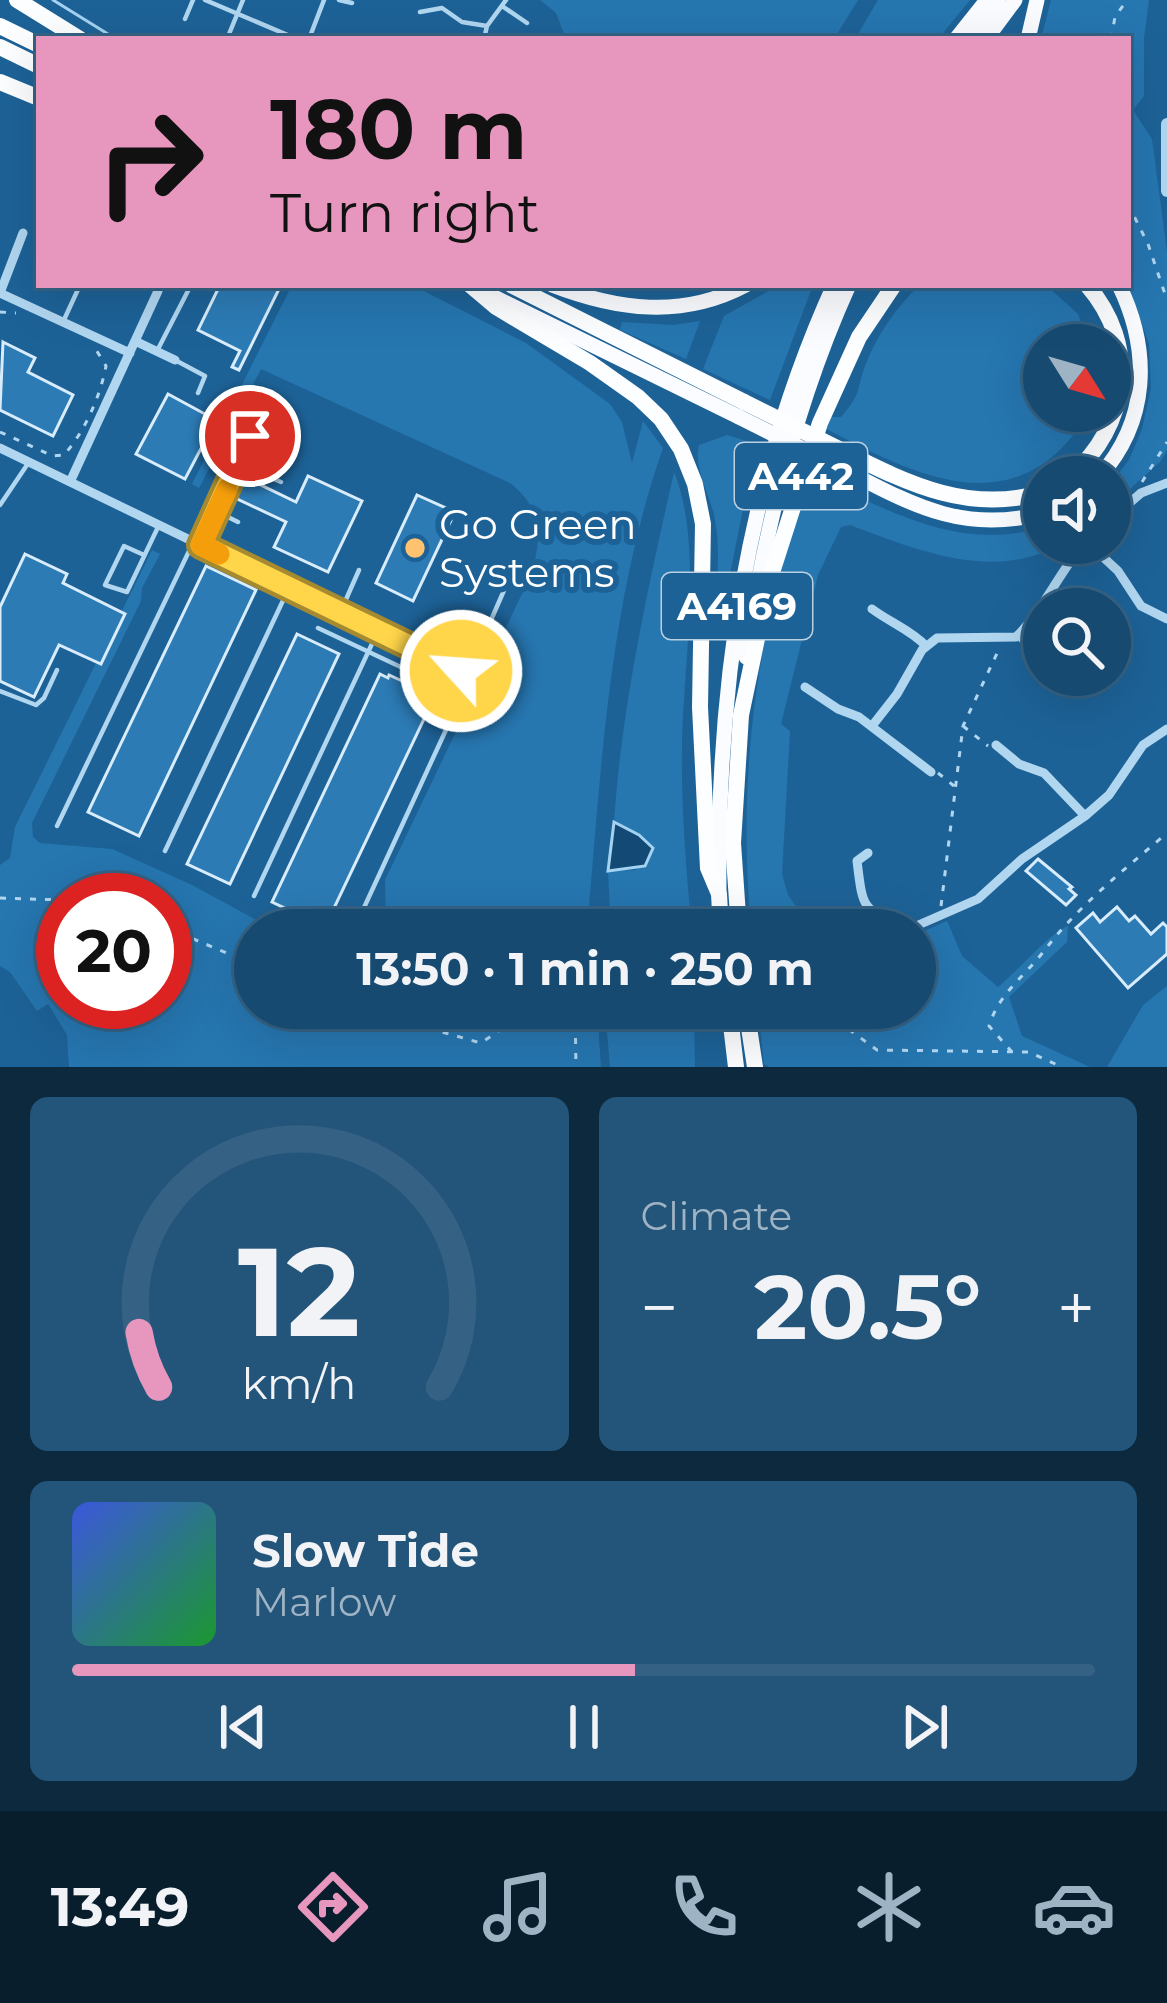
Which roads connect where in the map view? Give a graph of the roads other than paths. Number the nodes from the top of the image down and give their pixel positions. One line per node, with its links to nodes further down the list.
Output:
1 (17, 0): 19 (highway)
2 (193, 0): 15 (lane)
3 (205, 0): 14 (lane)
4 (243, 0): 14 (lane)
5 (324, 0): 22 (lane)
6 (340, 0): 11 (lane)
7 (987, 0): 24 (main road)
8 (998, 0): 25 (main road)
9 (1015, 0): 26 (main road)
10 (1037, 0): 27 (main road)
11 (352, 3)
12 (504, 3): 16 (lane); 18 (lane)
13 (420, 12): 18 (lane)
14 (237, 14): 20 (lane); 21 (lane)
15 (185, 19)
16 (527, 23)
17 (0, 26): 28 (highway)
18 (487, 26): 23 (lane)
19 (75, 36)
20 (228, 36)
21 (290, 36)
22 (310, 36)
23 (485, 36)
24 (958, 36)
25 (972, 36)
26 (988, 36)
27 (1029, 36)
28 (36, 44)
29 (0, 46): 30 (highway)
30 (36, 64)
31 (0, 82): 32 (highway)
32 (36, 97)
33 (1167, 124): 34 (street)
34 (1167, 191)
35 (23, 232): 49 (street)
36 (79, 288): 49 (lane)
37 (189, 288): 51 (lane)
38 (475, 288): 110 (highway, A442)
39 (476, 288): 54 (main road)
40 (516, 288): 54 (highway, A442)
41 (562, 288): 42 (main road)
42 (738, 288)
43 (833, 288): 110 (main road, A4169)
44 (848, 288): 95 (main road, A4169)
45 (892, 288): 95 (highway, A442)
46 (1090, 288): 58 (highway)
47 (1120, 288): 59 (main road)
48 (158, 291): 50 (street)
49 (63, 322): 52 (street)
50 (135, 341): 51 (street); 52 (street)
51 (157, 351): 53 (street)
52 (130, 353): 63 (street)
53 (175, 360): 55 (lane)
54 (672, 374): 60 (highway, A442, bridge)
55 (198, 393)
56 (263, 408): 62 (lane)
57 (0, 448): 61 (street)
58 (1092, 456)
59 (1116, 456)
60 (841, 459): 66 (highway, A442); 70 (main road)
61 (28, 462): 63 (street); 68 (lane)
62 (238, 464): 64 (lane); 69 (lane)
63 (70, 482): 72 (street)
64 (281, 482)
65 (1167, 483): 67 (street)
66 (1023, 498)
67 (1131, 502)
68 (0, 505)
69 (218, 512): 71 (lane); 73 (lane)
70 (1023, 517)
71 (238, 522)
72 (159, 525): 73 (street); 74 (lane)
73 (197, 543): 79 (street); 105 (lane)
74 (144, 555): 74 (lane)
75 (1067, 564): 87 (street)
76 (1110, 564): 84 (street)
77 (359, 570): 82 (lane)
78 (512, 572): 93 (lane)
79 (289, 588): 82 (street); 106 (lane)
80 (894, 604): 83 (street)
81 (872, 609): 83 (street)
82 (340, 613): 86 (street)
83 (883, 617): 89 (street)
84 (1167, 619)
85 (318, 628): 90 (lane)
86 (378, 631): 90 (lane); 91 (street)
87 (1019, 634): 88 (street); 89 (street)
88 (1023, 639)
89 (926, 646): 98 (street)
90 (368, 652): 94 (lane); 111 (lane)
91 (448, 665): 93 (lane)
92 (57, 670): 96 (lane)
93 (461, 671): 112 (lane)
94 (424, 678)
95 (745, 682): 114 (highway, A442)
96 (0, 691)
97 (802, 707): 98 (street)
98 (872, 726): 101 (street)
99 (1167, 729): 104 (street)
100 (1013, 742): 104 (street)
101 (920, 764): 102 (street); 103 (street)
102 (931, 772)
103 (910, 776)
104 (1085, 816): 116 (street)
105 (57, 826)
106 (165, 851)
107 (868, 853): 109 (street)
108 (845, 855): 109 (street)
109 (857, 862): 115 (street)
110 (719, 894): 113 (highway, A442)
111 (254, 896)
112 (363, 909)
113 (720, 909)
114 (738, 909)
115 (867, 909)
116 (936, 916)
117 (731, 1029): 119 (highway)
118 (749, 1029): 120 (highway)
119 (736, 1067)
120 (754, 1067)

